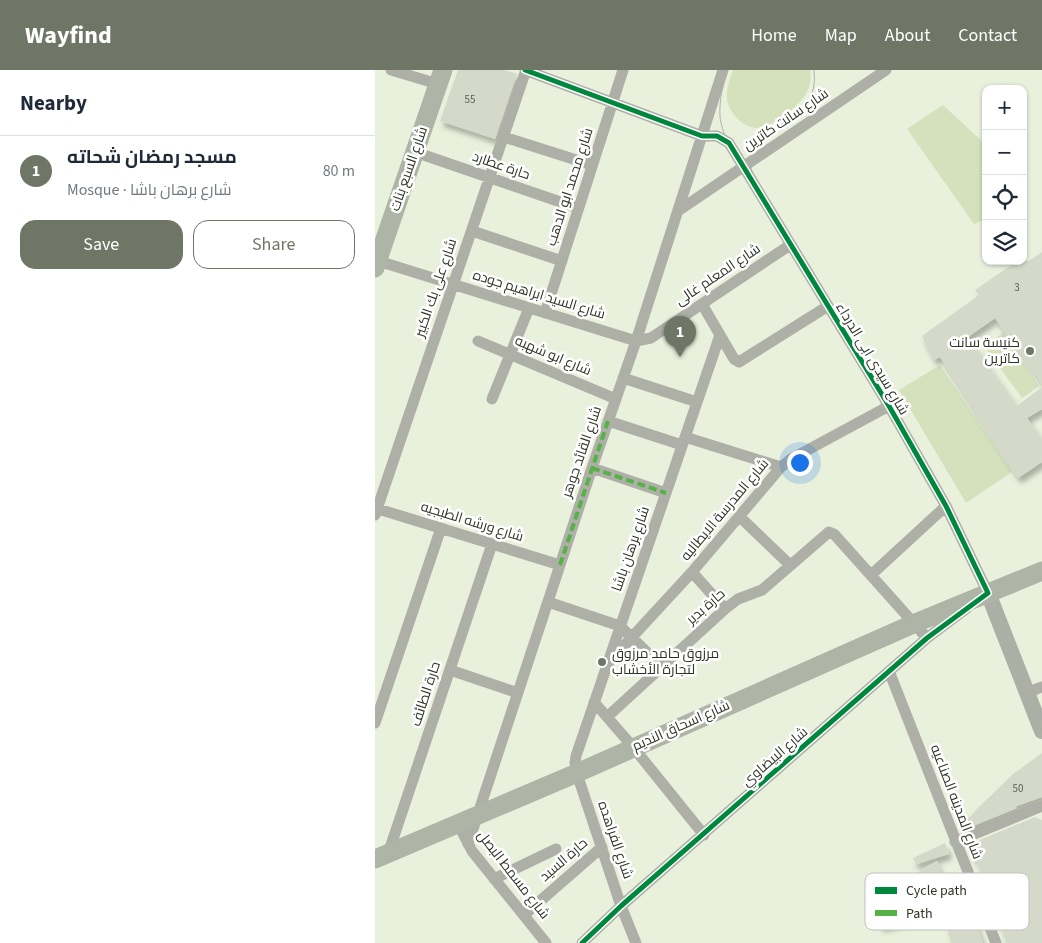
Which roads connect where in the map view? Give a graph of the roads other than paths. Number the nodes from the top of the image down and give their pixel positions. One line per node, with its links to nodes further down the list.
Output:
1 (391, 70): 6 (street)
2 (526, 70): 7 (street, شارع سيدى ابى الدرداء); 9 (street, شارع على بك الكبير)
3 (623, 70): 7 (street, شارع محمد ابو الدهب)
4 (723, 70): 8 (street, شارع القائد جوهر)
5 (886, 70): 12 (street, شارع سانت كاترين)
6 (441, 77): 10 (main road, شارع السبع بنات)
7 (612, 103): 8 (street, شارع سيدى ابى الدرداء); 11 (street, شارع محمد ابو الدهب)
8 (702, 136): 12 (street, شارع سيدى ابى الدرداء); 15 (street, شارع القائد جوهر)
9 (503, 137): 11 (street); 13 (street, شارع على بك الكبير)
10 (415, 152): 13 (street, حارة عطارد); 19 (main road, شارع السبع بنات)
11 (592, 166): 14 (street, شارع محمد ابو الدهب)
12 (743, 167): 15 (street, شارع سانت كاترين); 17 (street, شارع سيدى ابى الدرداء)
13 (490, 178): 14 (street, حارة عطارد); 16 (street, شارع على بك الكبير)
14 (578, 208): 18 (street, شارع محمد ابو الدهب)
15 (678, 211): 27 (street, شارع القائد جوهر)
16 (471, 230): 18 (street); 20 (street, شارع على بك الكبير)
17 (790, 245): 21 (street, شارع المعلم غالى); 22 (street, شارع سيدى ابى الدرداء)
18 (562, 261): 24 (street, شارع محمد ابو الدهب)
19 (376, 263): 20 (street, شارع السيد ابراهيم جوده)
20 (453, 284): 23 (street, شارع السيد ابراهيم جوده); 40 (street, شارع على بك الكبير)
21 (702, 304): 25 (street); 27 (street, شارع المعلم غالى)
22 (828, 306): 25 (street); 33 (street, شارع سيدى ابى الدرداء)
23 (529, 308): 24 (street, شارع السيد ابراهيم جوده); 28 (street)
24 (545, 313): 27 (street, شارع السيد ابراهيم جوده)
25 (720, 335): 32 (street, شارع برهان باشا)
26 (479, 341): 28 (street, شارع ابو شهبه)
27 (636, 341): 29 (street, شارع القائد جوهر)
28 (511, 355): 30 (street); 31 (street, شارع ابو شهبه)
29 (623, 378): 31 (street, شارع القائد جوهر); 32 (street)
30 (492, 399)
31 (616, 399): 34 (street, شارع القائد جوهر)
32 (697, 402): 35 (street, شارع برهان باشا)
33 (889, 406): 36 (street, شارع المدرسة الايطاليه); 39 (street, شارع سيدى ابى الدرداء)
34 (608, 421): 35 (street); 37 (street, شارع القائد جوهر)
35 (683, 441): 36 (street); 38 (street, شارع برهان باشا)
36 (781, 467): 41 (street, شارع المدرسة الايطاليه)
37 (592, 468): 38 (street); 44 (street, شارع القائد جوهر)
38 (666, 492): 53 (street, شارع برهان باشا)
39 (946, 506): 48 (street); 49 (street, شارع سيدى ابى الدرداء)
40 (376, 510): 42 (street, شارع ورشه الطبجيه)
41 (739, 516): 45 (street); 47 (street, شارع المدرسة الايطاليه)
42 (441, 528): 43 (street, شارع ورشه الطبجيه); 65 (street)
43 (492, 544): 44 (street, شارع ورشه الطبجيه); 58 (street, حارة الطائف)
44 (560, 565): 50 (street, شارع القائد جوهر)
45 (790, 565): 48 (street, حارة بدير); 51 (street, حارة بدير)
46 (1042, 570): 49 (main road, شارع اسحاق النديم)
47 (692, 572): 51 (street); 54 (street, شارع المدرسة الايطاليه)
48 (871, 575): 52 (street)
49 (988, 593): 52 (main road, شارع اسحاق النديم); 55 (street, شارع البيضاوي); 62 (main road, شارع سيدى ابى الدرداء)
50 (547, 602): 53 (street); 61 (street, شارع القائد جوهر)
51 (725, 608): 57 (street, حارة بدير)
52 (913, 624): 55 (street); 67 (main road, شارع اسحاق النديم)
53 (620, 626): 54 (street); 56 (street, شارع برهان باشا)
54 (632, 637): 56 (street, شارع المدرسة الايطاليه); 57 (street)
55 (927, 638): 59 (street, شارع البيضاوي)
56 (607, 664): 63 (street, شارع برهان باشا)
57 (662, 667): 64 (street, حارة بدير)
58 (450, 670): 61 (street); 77 (street, حارة الطائف)
59 (889, 671): 72 (street, شارع البيضاوي); 73 (street, شارع المدينه الصناعيه)
60 (1042, 687): 62 (street)
61 (518, 693): 70 (street, شارع القائد جوهر)
62 (1027, 693): 66 (main road, شارع سيدى ابى الدرداء)
63 (594, 702): 64 (street); 68 (street, شارع برهان باشا)
64 (607, 717): 67 (street)
65 (375, 723)
66 (1042, 731)
67 (633, 747): 68 (main road, شارع اسحاق النديم); 72 (street)
68 (577, 773): 70 (main road, شارع اسحاق النديم); 75 (street, شارع الفراهده)
69 (1042, 806): 73 (street)
70 (477, 815): 71 (main road, شارع اسحاق النديم); 74 (street, شارع القائد جوهر)
71 (458, 824): 74 (street, شارع مسمط البصل); 77 (main road, شارع اسحاق النديم)
72 (703, 835): 80 (street, شارع البيضاوي)
73 (955, 842): 78 (street, شارع المدينه الصناعيه)
74 (468, 844): 79 (street, شارع مسمط البصل)
75 (602, 847): 80 (street, شارع الفراهده); 81 (street, حارة السيد)
76 (557, 849): 79 (street)
77 (380, 856)
78 (968, 873)
79 (494, 879): 81 (street, شارع مسمط البصل)
80 (621, 906): 84 (street, شارع البيضاوي); 85 (street, شارع الفراهده)
81 (524, 915): 83 (street, شارع مسمط البصل)
82 (991, 930): 86 (street, شارع المدينه الصناعيه)
83 (546, 943)
84 (581, 943)
85 (636, 943)
86 (996, 943)

